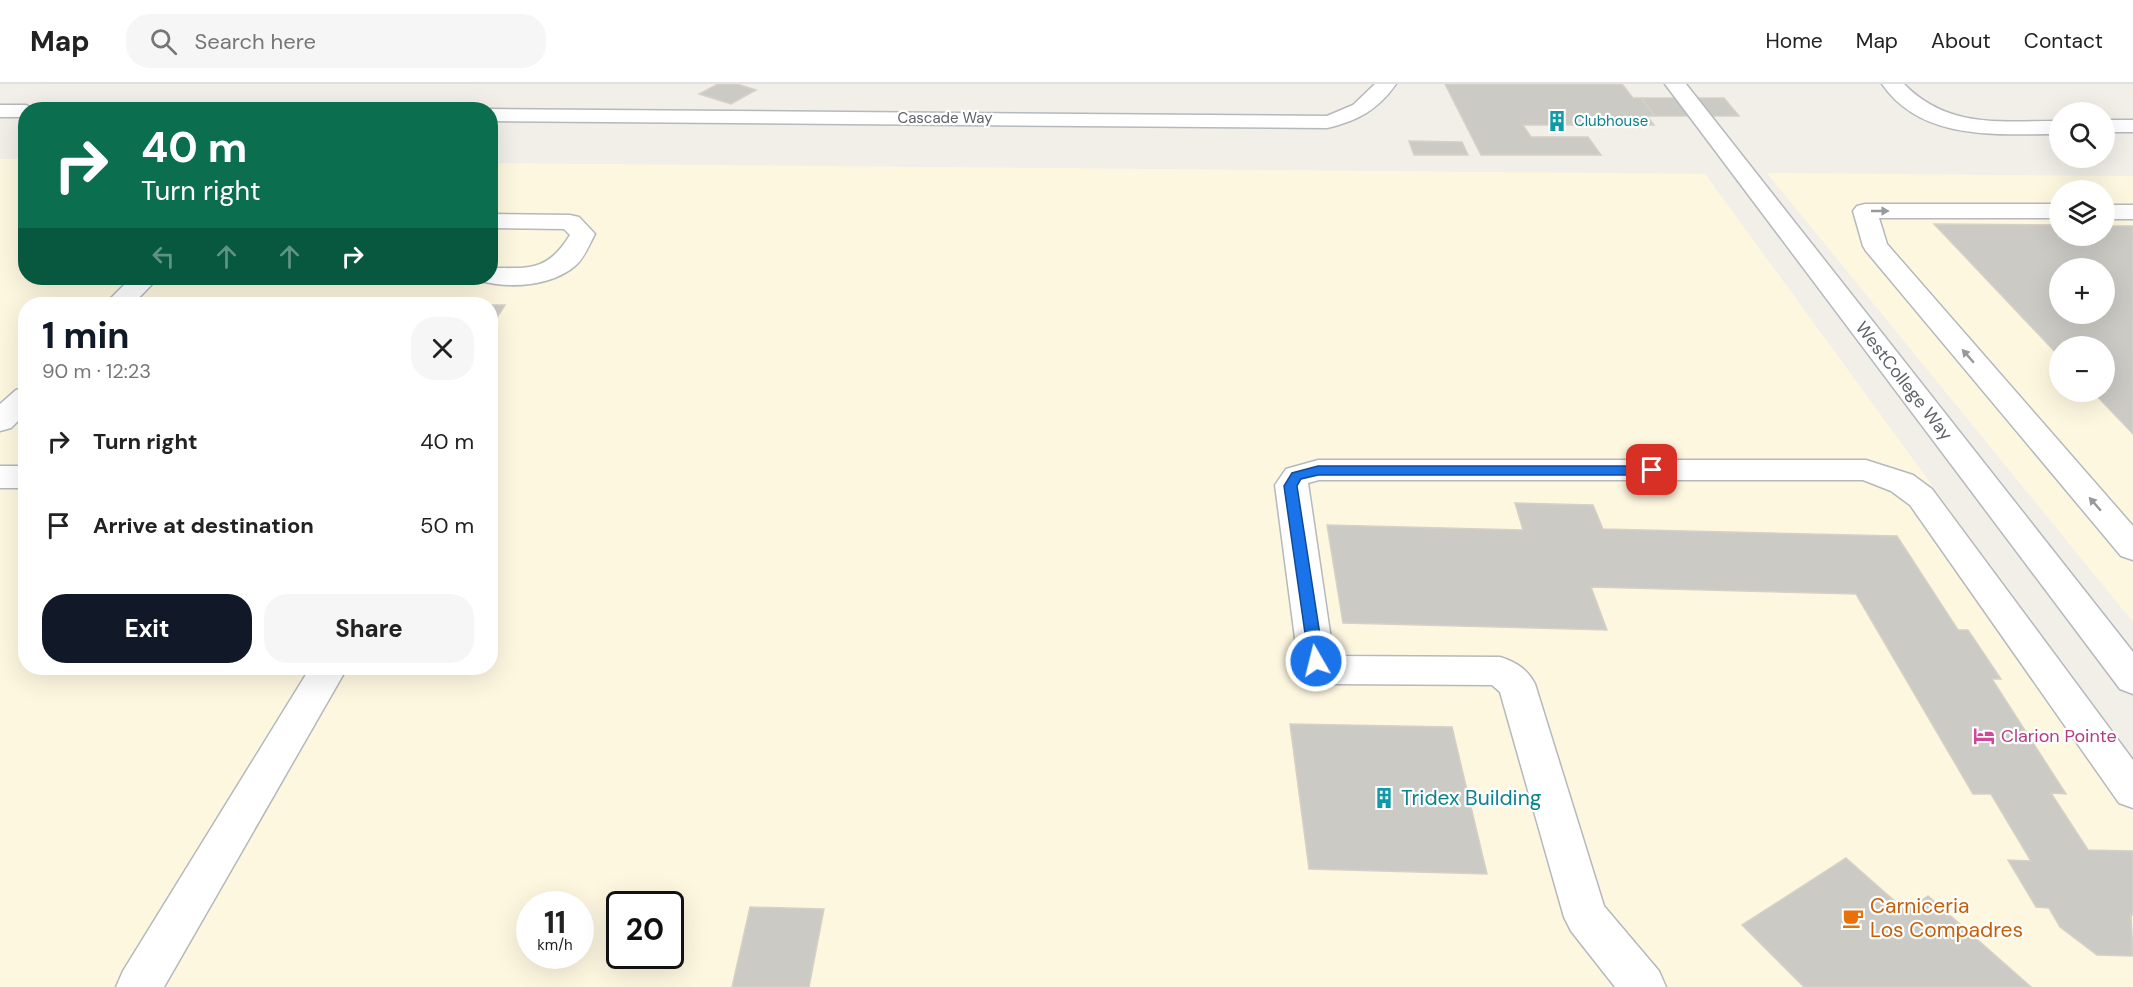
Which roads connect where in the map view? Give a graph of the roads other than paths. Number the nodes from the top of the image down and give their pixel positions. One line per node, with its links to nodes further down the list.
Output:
1 (1386, 84): 6 (lane, Cascade Way)
2 (1675, 84): 23 (lane, WestCollege Way)
3 (1892, 84): 9 (lane)
4 (0, 111): 5 (lane)
5 (18, 111)
6 (498, 115)
7 (2115, 126): 8 (lane)
8 (2133, 126)
9 (2049, 127)
10 (2049, 211): 21 (lane, one-way to 10)
11 (2115, 212): 12 (lane)
12 (2133, 212)
13 (498, 221): 14 (lane)
14 (498, 276)
15 (138, 285): 16 (lane)
16 (125, 297)
17 (18, 404): 18 (lane)
18 (0, 421)
19 (0, 477): 20 (lane)
20 (18, 477)
21 (2133, 548)
22 (325, 675): 25 (lane)
23 (2133, 679)
24 (2133, 791): 26 (lane)
25 (139, 987)
26 (1643, 987)

